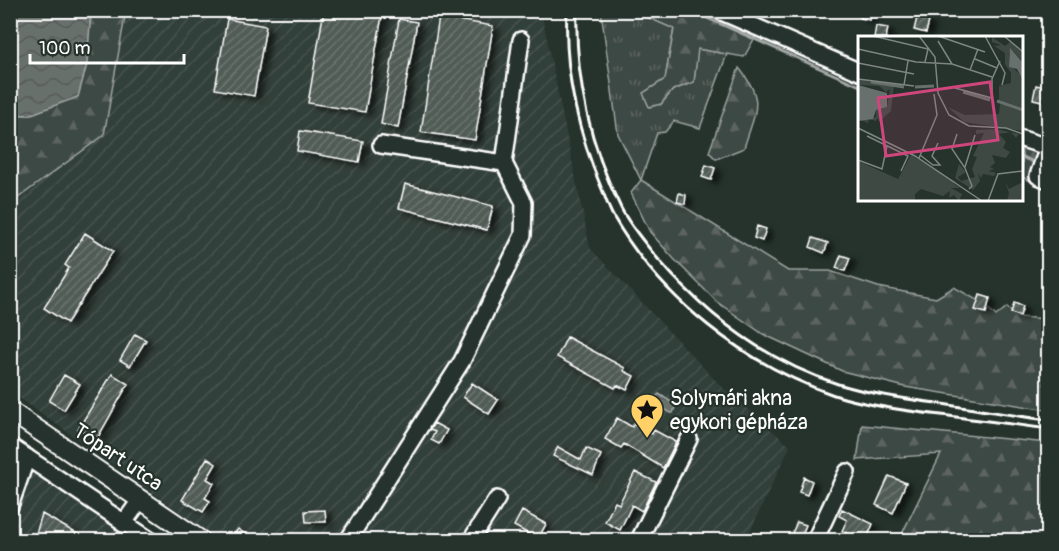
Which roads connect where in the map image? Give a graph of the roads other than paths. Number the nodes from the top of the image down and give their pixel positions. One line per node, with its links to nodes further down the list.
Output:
1 (722, 12): 3 (street)
2 (521, 40): 7 (street)
3 (858, 71)
4 (1023, 140): 6 (street)
5 (381, 145): 7 (street)
6 (1046, 154): 8 (street)
7 (504, 163): 20 (street)
8 (1043, 178)
9 (10, 411): 14 (main road, Tópart utca)
10 (689, 439): 22 (street)
11 (10, 446): 12 (street)
12 (27, 457): 16 (street); 17 (street)
13 (847, 472): 23 (street)
14 (141, 499): 17 (street); 19 (main road, Tópart utca)
15 (497, 499): 21 (street)
16 (10, 506)
17 (123, 524): 18 (street)
18 (150, 540)
19 (200, 540)
20 (348, 540)
21 (471, 540)
22 (639, 540)
23 (815, 540)

